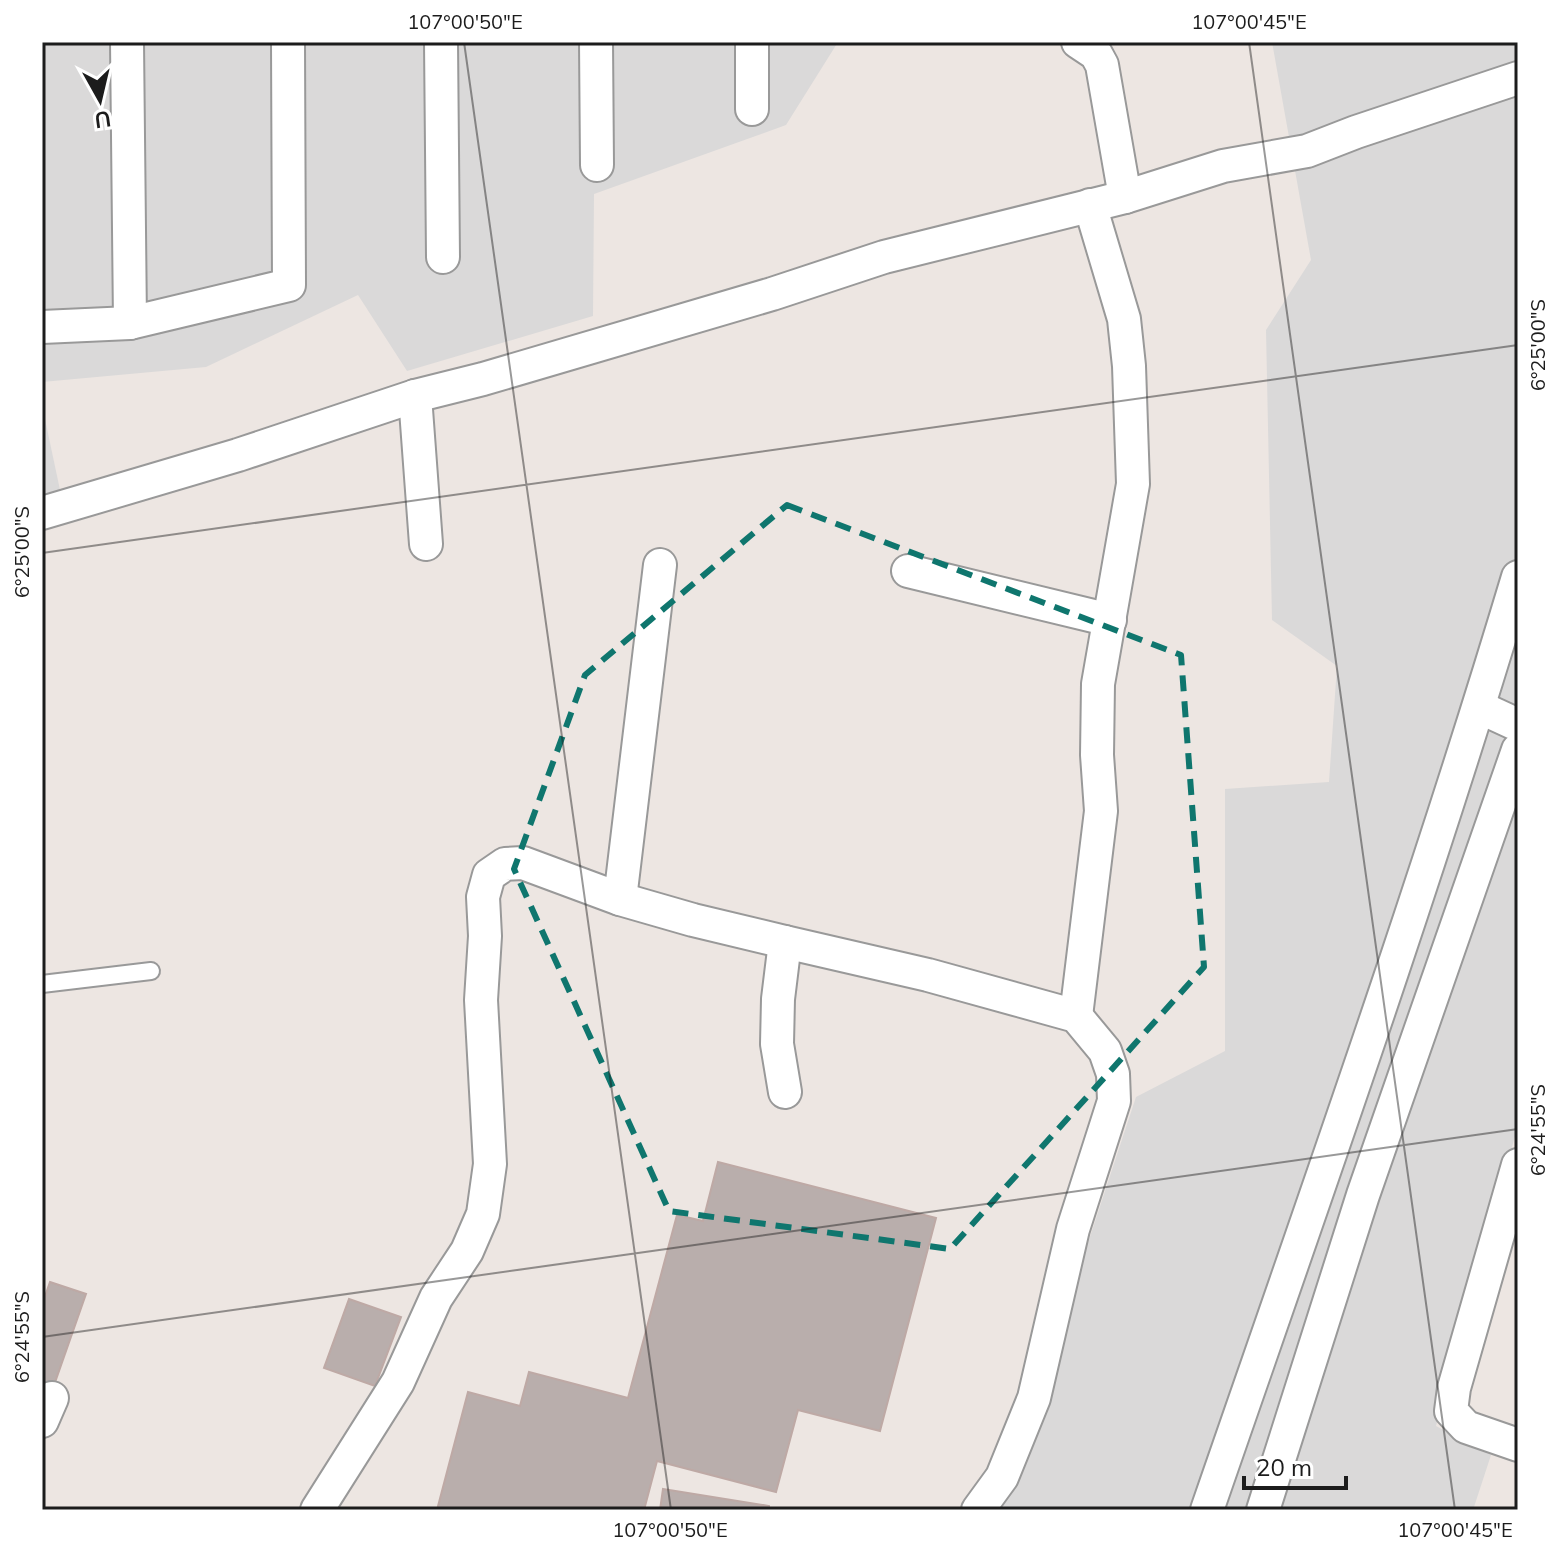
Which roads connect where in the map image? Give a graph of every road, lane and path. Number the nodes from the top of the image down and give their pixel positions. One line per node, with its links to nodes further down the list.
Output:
1 (127, 42): 13 (street)
2 (288, 42): 13 (street)
3 (441, 42): 12 (street)
4 (596, 42): 9 (street)
5 (752, 42): 8 (street)
6 (1078, 42): 10 (street)
7 (1518, 78): 10 (street)
8 (752, 109)
9 (597, 165)
10 (1125, 197): 11 (street)
11 (1090, 205): 15 (street); 21 (street)
12 (443, 257)
13 (130, 323): 14 (street)
14 (42, 327)
15 (415, 396): 16 (street); 17 (street)
16 (42, 513)
17 (426, 544)
18 (660, 565): 25 (street)
19 (908, 571): 21 (street)
20 (1518, 577): 22 (street)
21 (1110, 620): 29 (street)
22 (1479, 707): 23 (street); 32 (street)
23 (1518, 725)
24 (1518, 750): 33 (street)
25 (620, 899): 26 (street); 35 (street)
26 (785, 942): 29 (street); 30 (street)
27 (151, 971): 28 (lane)
28 (42, 984)
29 (1076, 1016): 36 (street)
30 (785, 1092)
31 (1518, 1165): 34 (street)
32 (1321, 1180): 33 (street); 37 (street)
33 (1363, 1195): 38 (street)
34 (1518, 1445)
35 (317, 1510)
36 (978, 1510)
37 (1207, 1510)
38 (1263, 1510)

